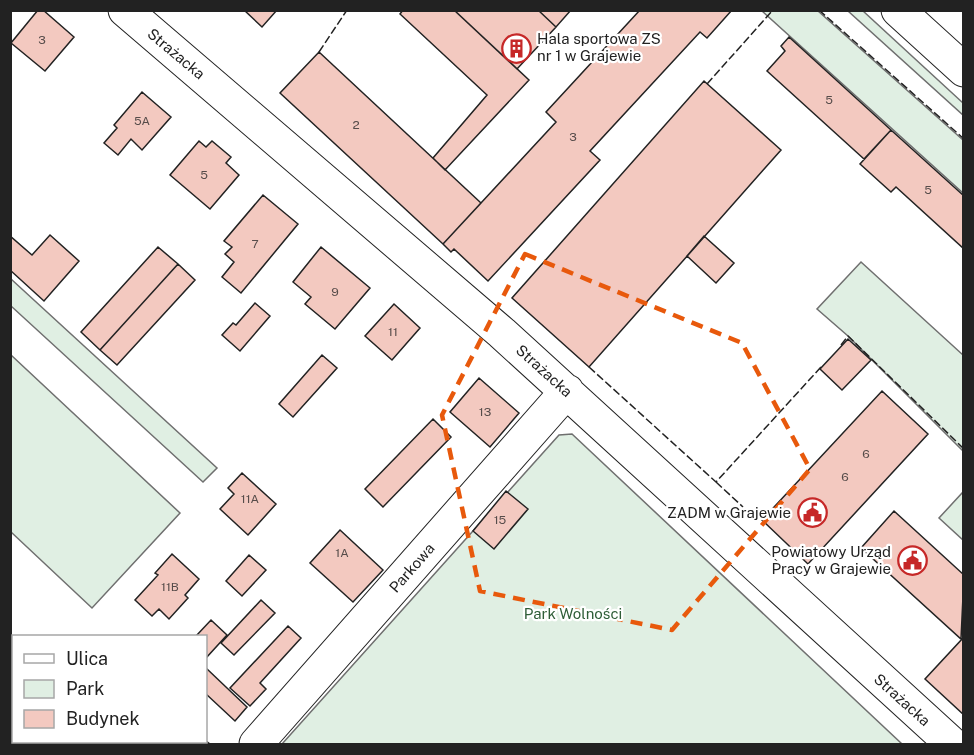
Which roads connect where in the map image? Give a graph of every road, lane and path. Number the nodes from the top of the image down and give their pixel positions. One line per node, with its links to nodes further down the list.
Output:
1 (125, 10): 4 (street, Strażacka)
2 (898, 10): 3 (street)
3 (963, 70)
4 (567, 391): 5 (street, Parkowa); 6 (street, Strażacka)
5 (256, 744)
6 (952, 744)

